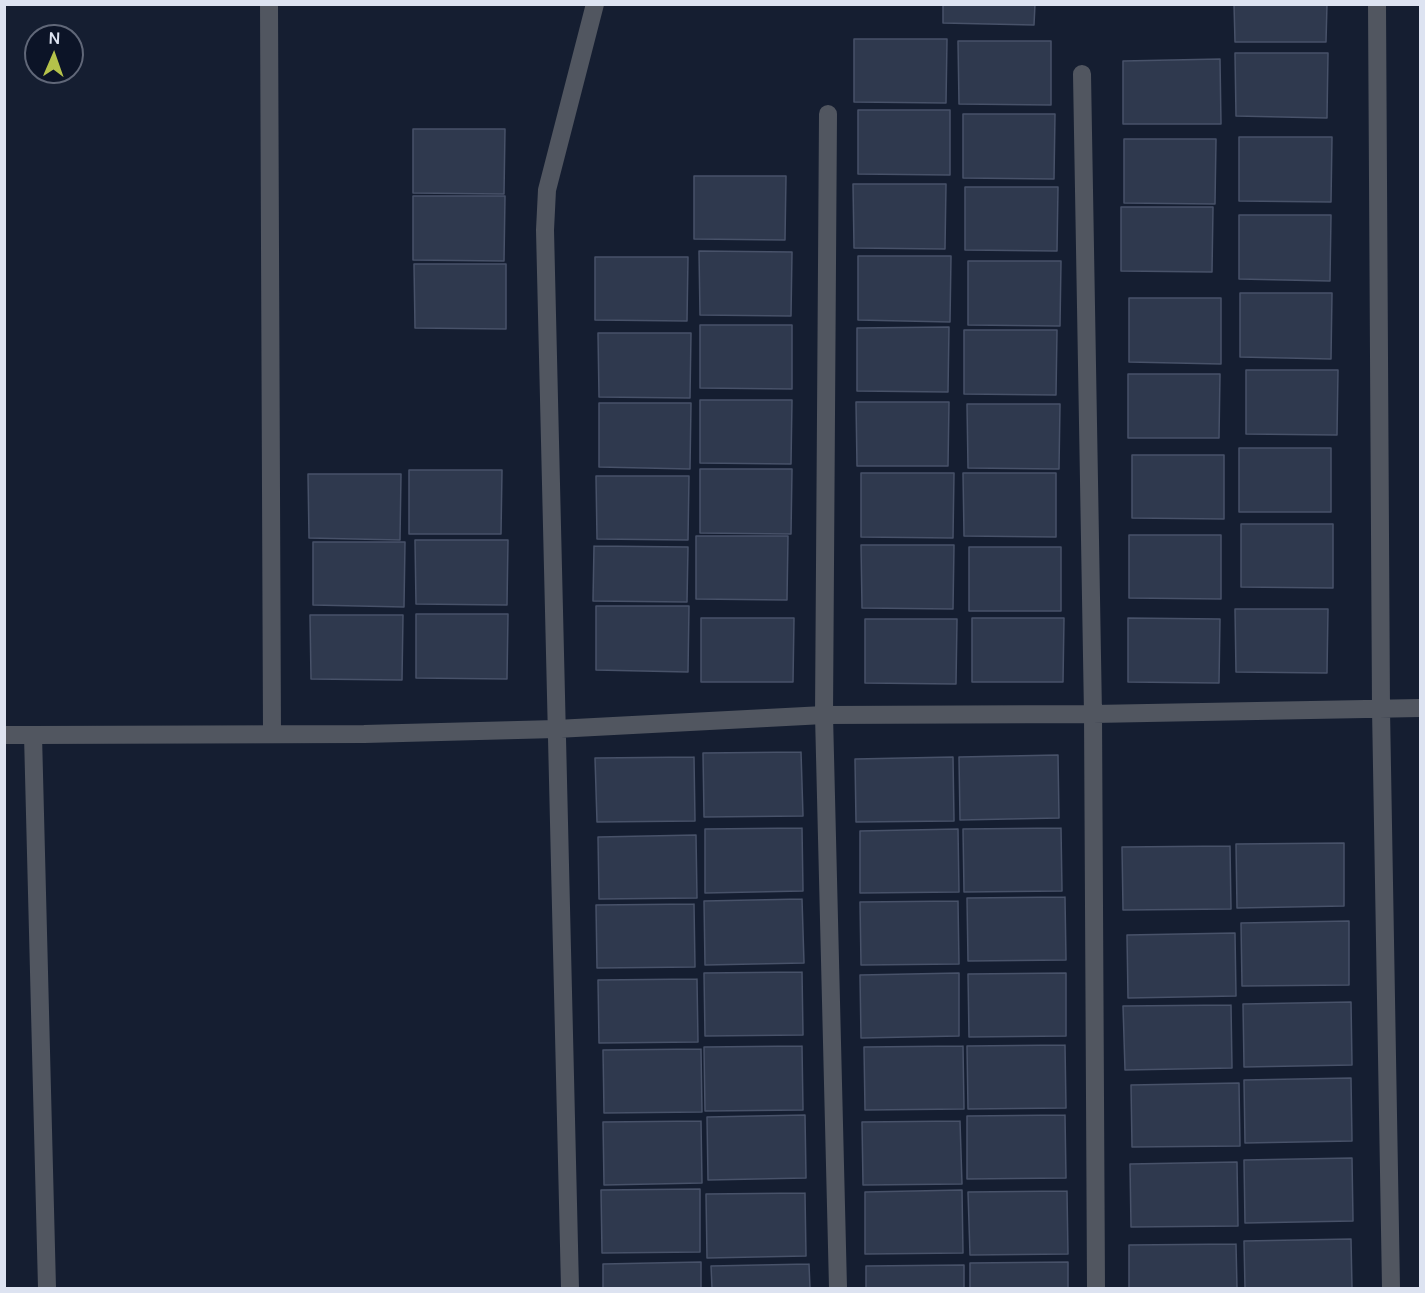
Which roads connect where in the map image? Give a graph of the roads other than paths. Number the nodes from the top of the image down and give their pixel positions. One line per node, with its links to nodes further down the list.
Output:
1 (269, 4): 11 (street)
2 (596, 4): 10 (street)
3 (1377, 4): 7 (street)
4 (1082, 74): 8 (street)
5 (828, 114): 9 (street)
6 (1420, 708): 7 (street)
7 (1381, 709): 8 (street); 18 (street)
8 (1093, 714): 9 (street); 17 (street)
9 (824, 715): 10 (street); 16 (street)
10 (556, 729): 11 (street); 15 (street)
11 (272, 734): 13 (street)
12 (4, 735): 13 (street)
13 (33, 735): 14 (street)
14 (47, 1288)
15 (570, 1288)
16 (838, 1288)
17 (1096, 1288)
18 (1391, 1288)

